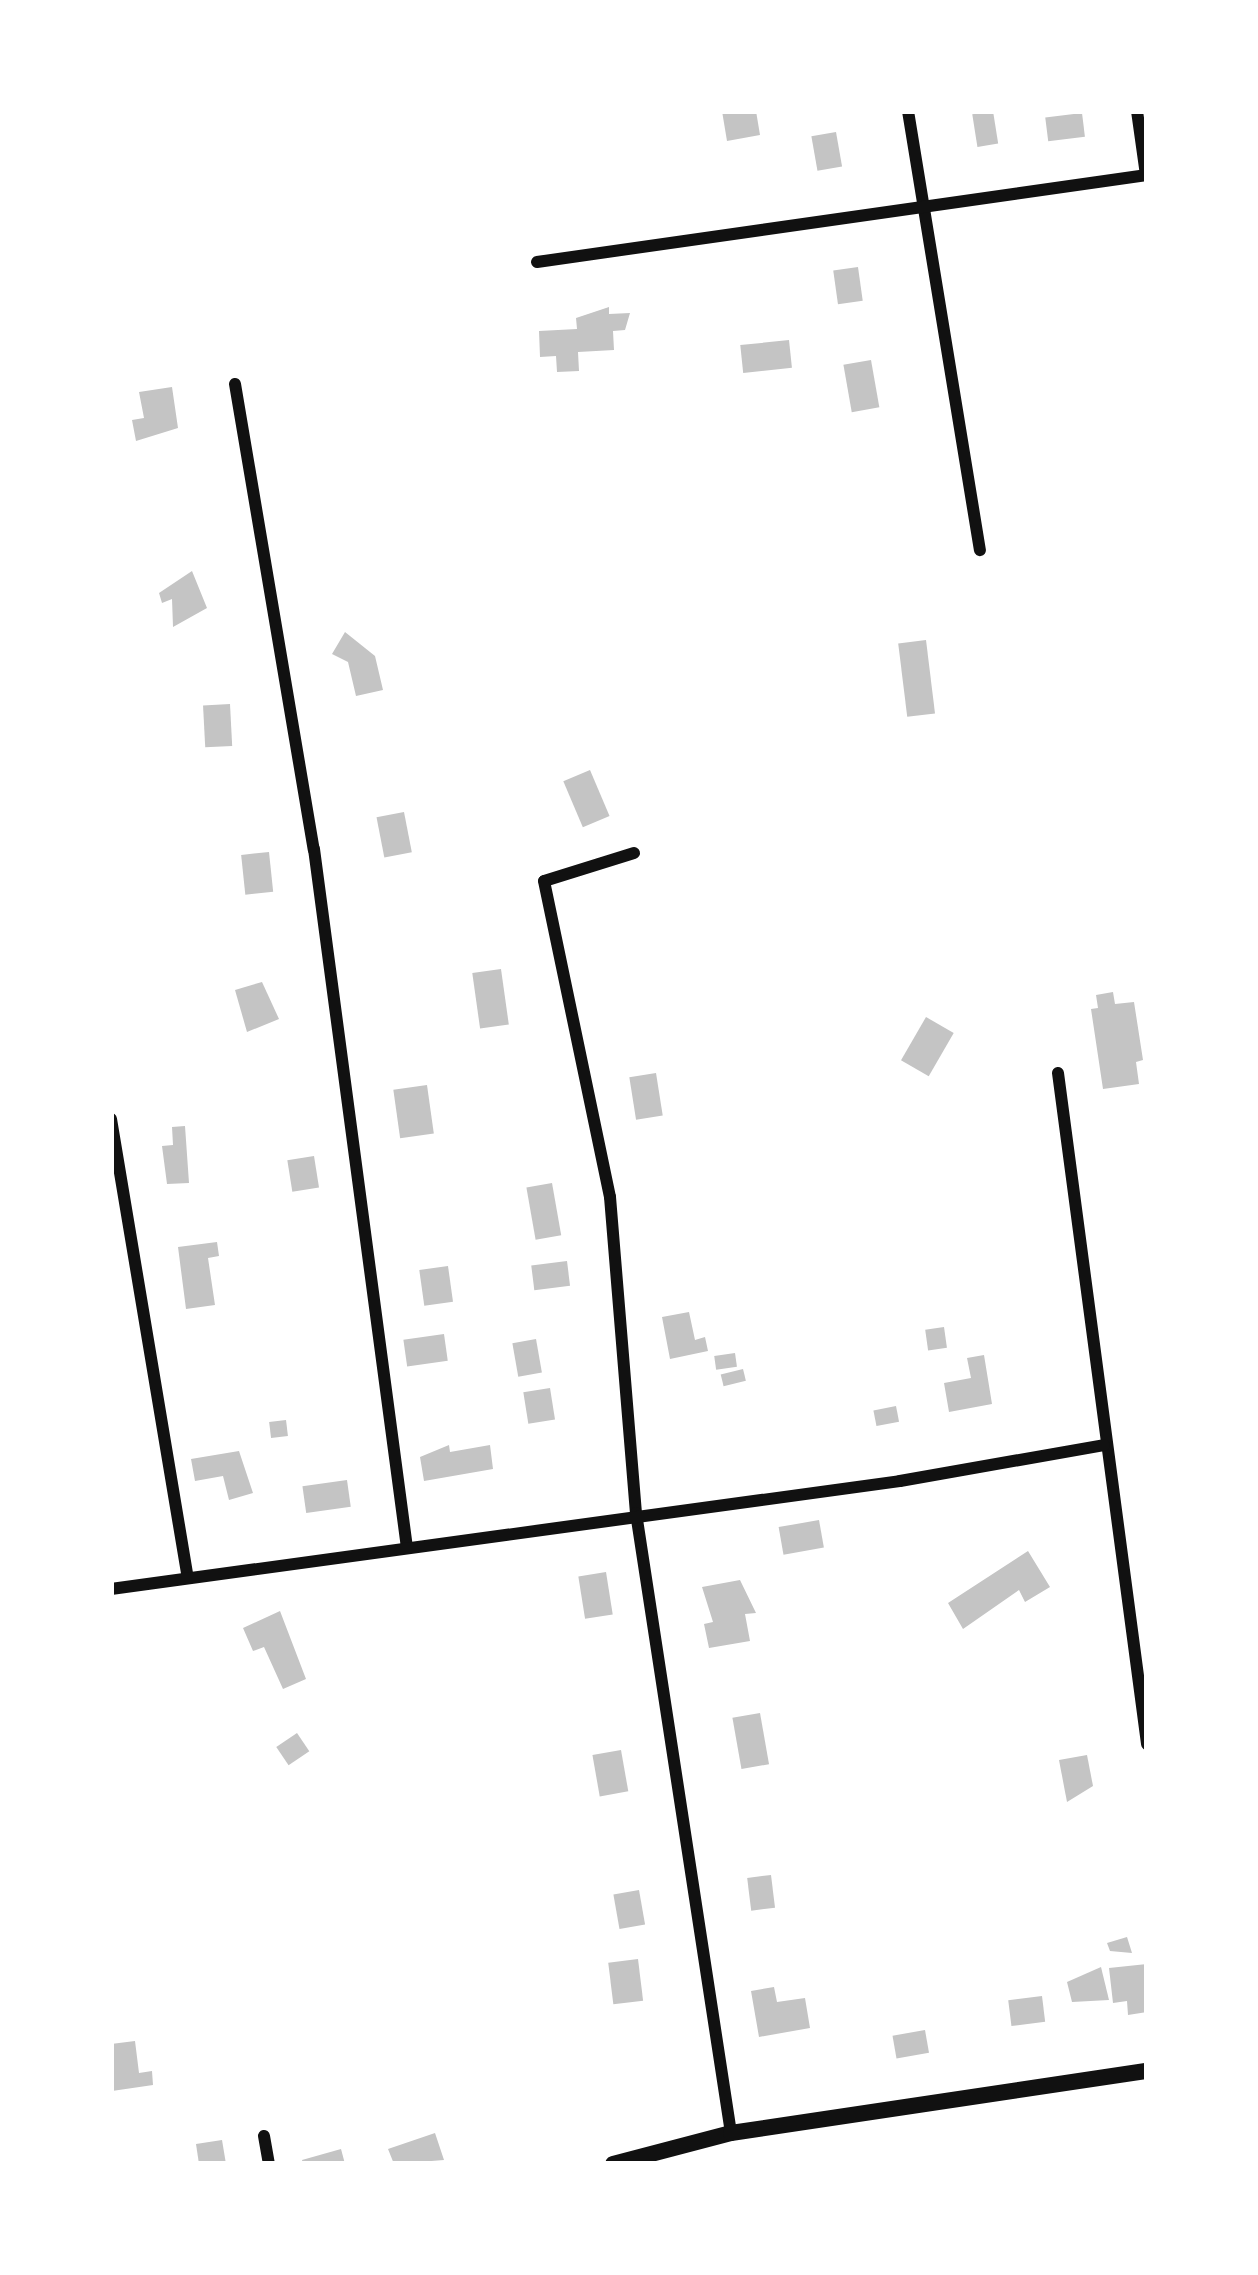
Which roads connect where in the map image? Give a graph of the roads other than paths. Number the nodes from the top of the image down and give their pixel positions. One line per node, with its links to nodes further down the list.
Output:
1 (908, 111): 4 (street)
2 (1137, 111): 3 (street)
3 (1147, 175): 4 (street)
4 (924, 212): 5 (street); 7 (street)
5 (537, 262)
6 (235, 384): 13 (street)
7 (980, 550)
8 (634, 854): 12 (street)
9 (1058, 1073): 11 (street)
10 (111, 1119): 14 (street)
11 (1104, 1445): 12 (street); 16 (street)
12 (637, 1513): 13 (street); 18 (street)
13 (407, 1548): 14 (street)
14 (188, 1578): 15 (street)
15 (111, 1589)
16 (1147, 1744)
17 (1147, 2071): 18 (street)
18 (731, 2133): 21 (street)
19 (264, 2136): 20 (street)
20 (269, 2164)
21 (614, 2164)

